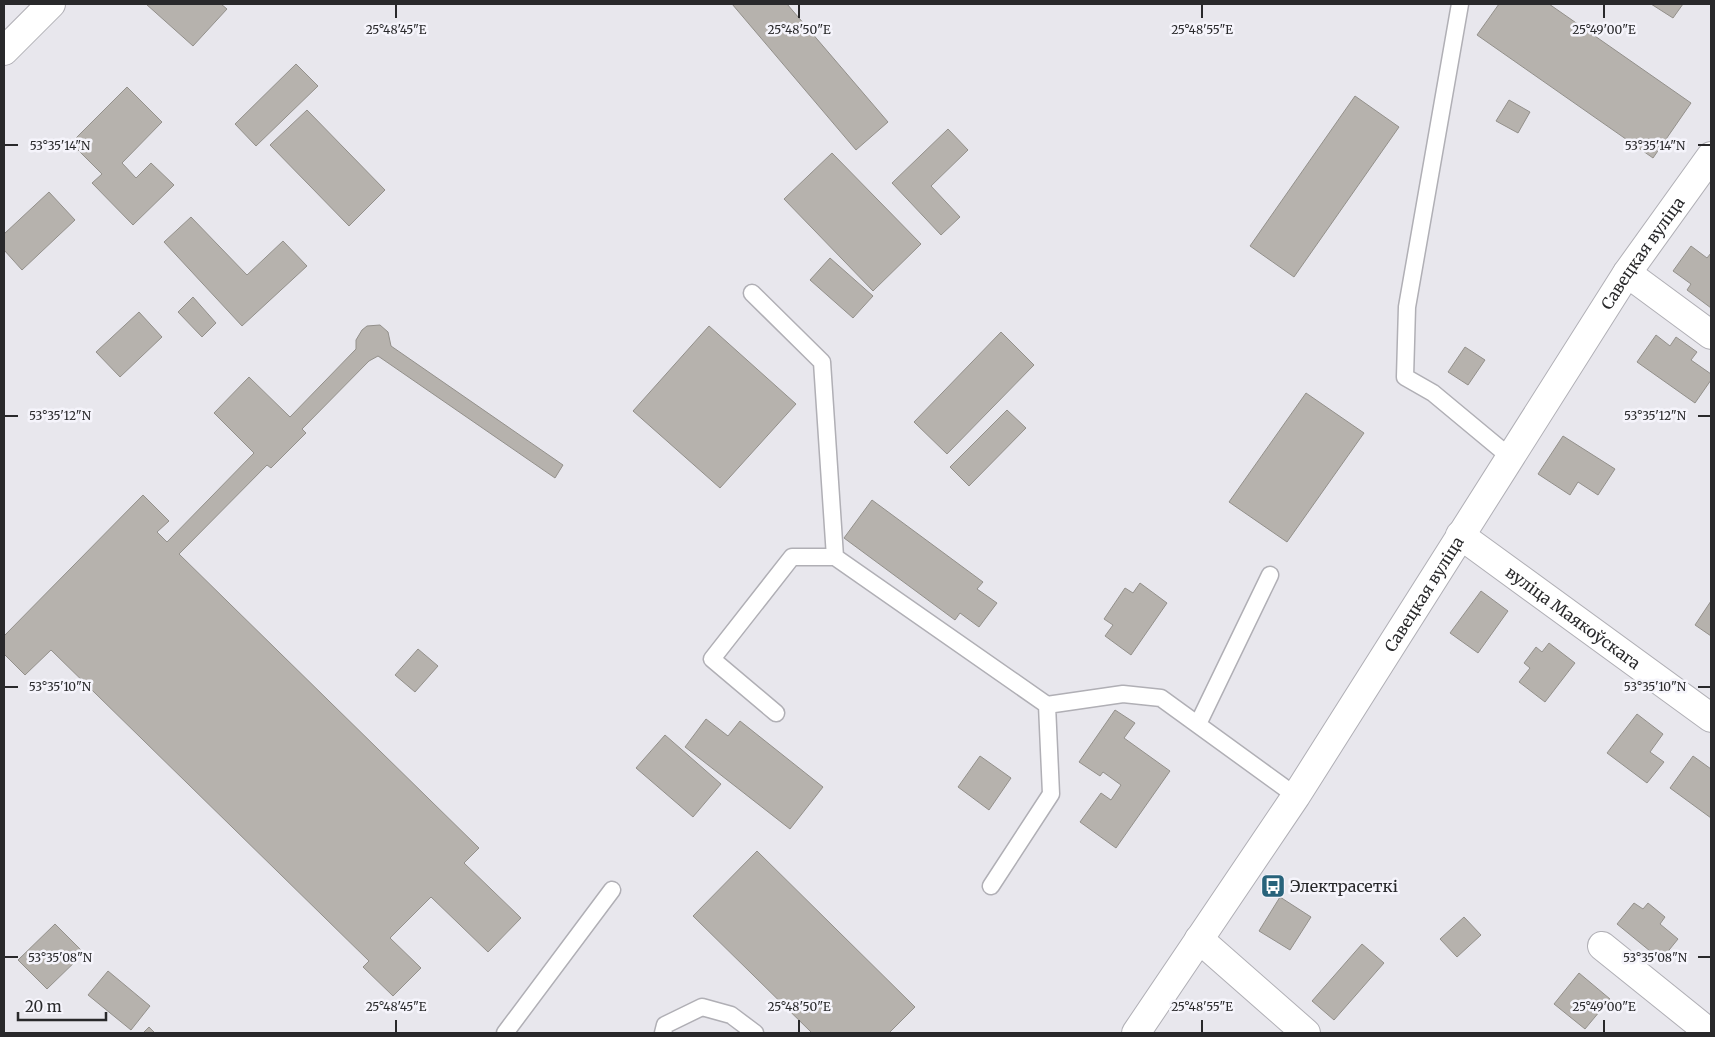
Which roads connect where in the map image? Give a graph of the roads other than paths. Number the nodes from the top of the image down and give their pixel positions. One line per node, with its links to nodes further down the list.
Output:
1 (51, 4): 3 (street)
2 (1460, 4): 8 (lane)
3 (4, 51)
4 (1711, 156): 5 (street, Савецкая вуліца)
5 (1627, 272): 7 (street); 8 (street, Савецкая вуліца)
6 (752, 292): 10 (lane)
7 (1711, 335)
8 (1510, 457): 9 (street, Савецкая вуліца)
9 (1460, 535): 14 (street, вуліца Маякоўскага); 16 (street, Савецкая вуліца)
10 (834, 557): 12 (lane); 13 (lane)
11 (1270, 575): 15 (lane)
12 (1047, 705): 15 (lane); 17 (lane)
13 (776, 713)
14 (1711, 718)
15 (1198, 724): 16 (lane)
16 (1296, 796): 19 (street, Савецкая вуліца)
17 (991, 886)
18 (612, 890): 21 (lane)
19 (1199, 939): 24 (street, Савецкая вуліца); 25 (street)
20 (1602, 946): 26 (street)
21 (506, 1033)
22 (663, 1033): 23 (lane)
23 (755, 1033)
24 (1136, 1033)
25 (1306, 1033)
26 (1710, 1033)

